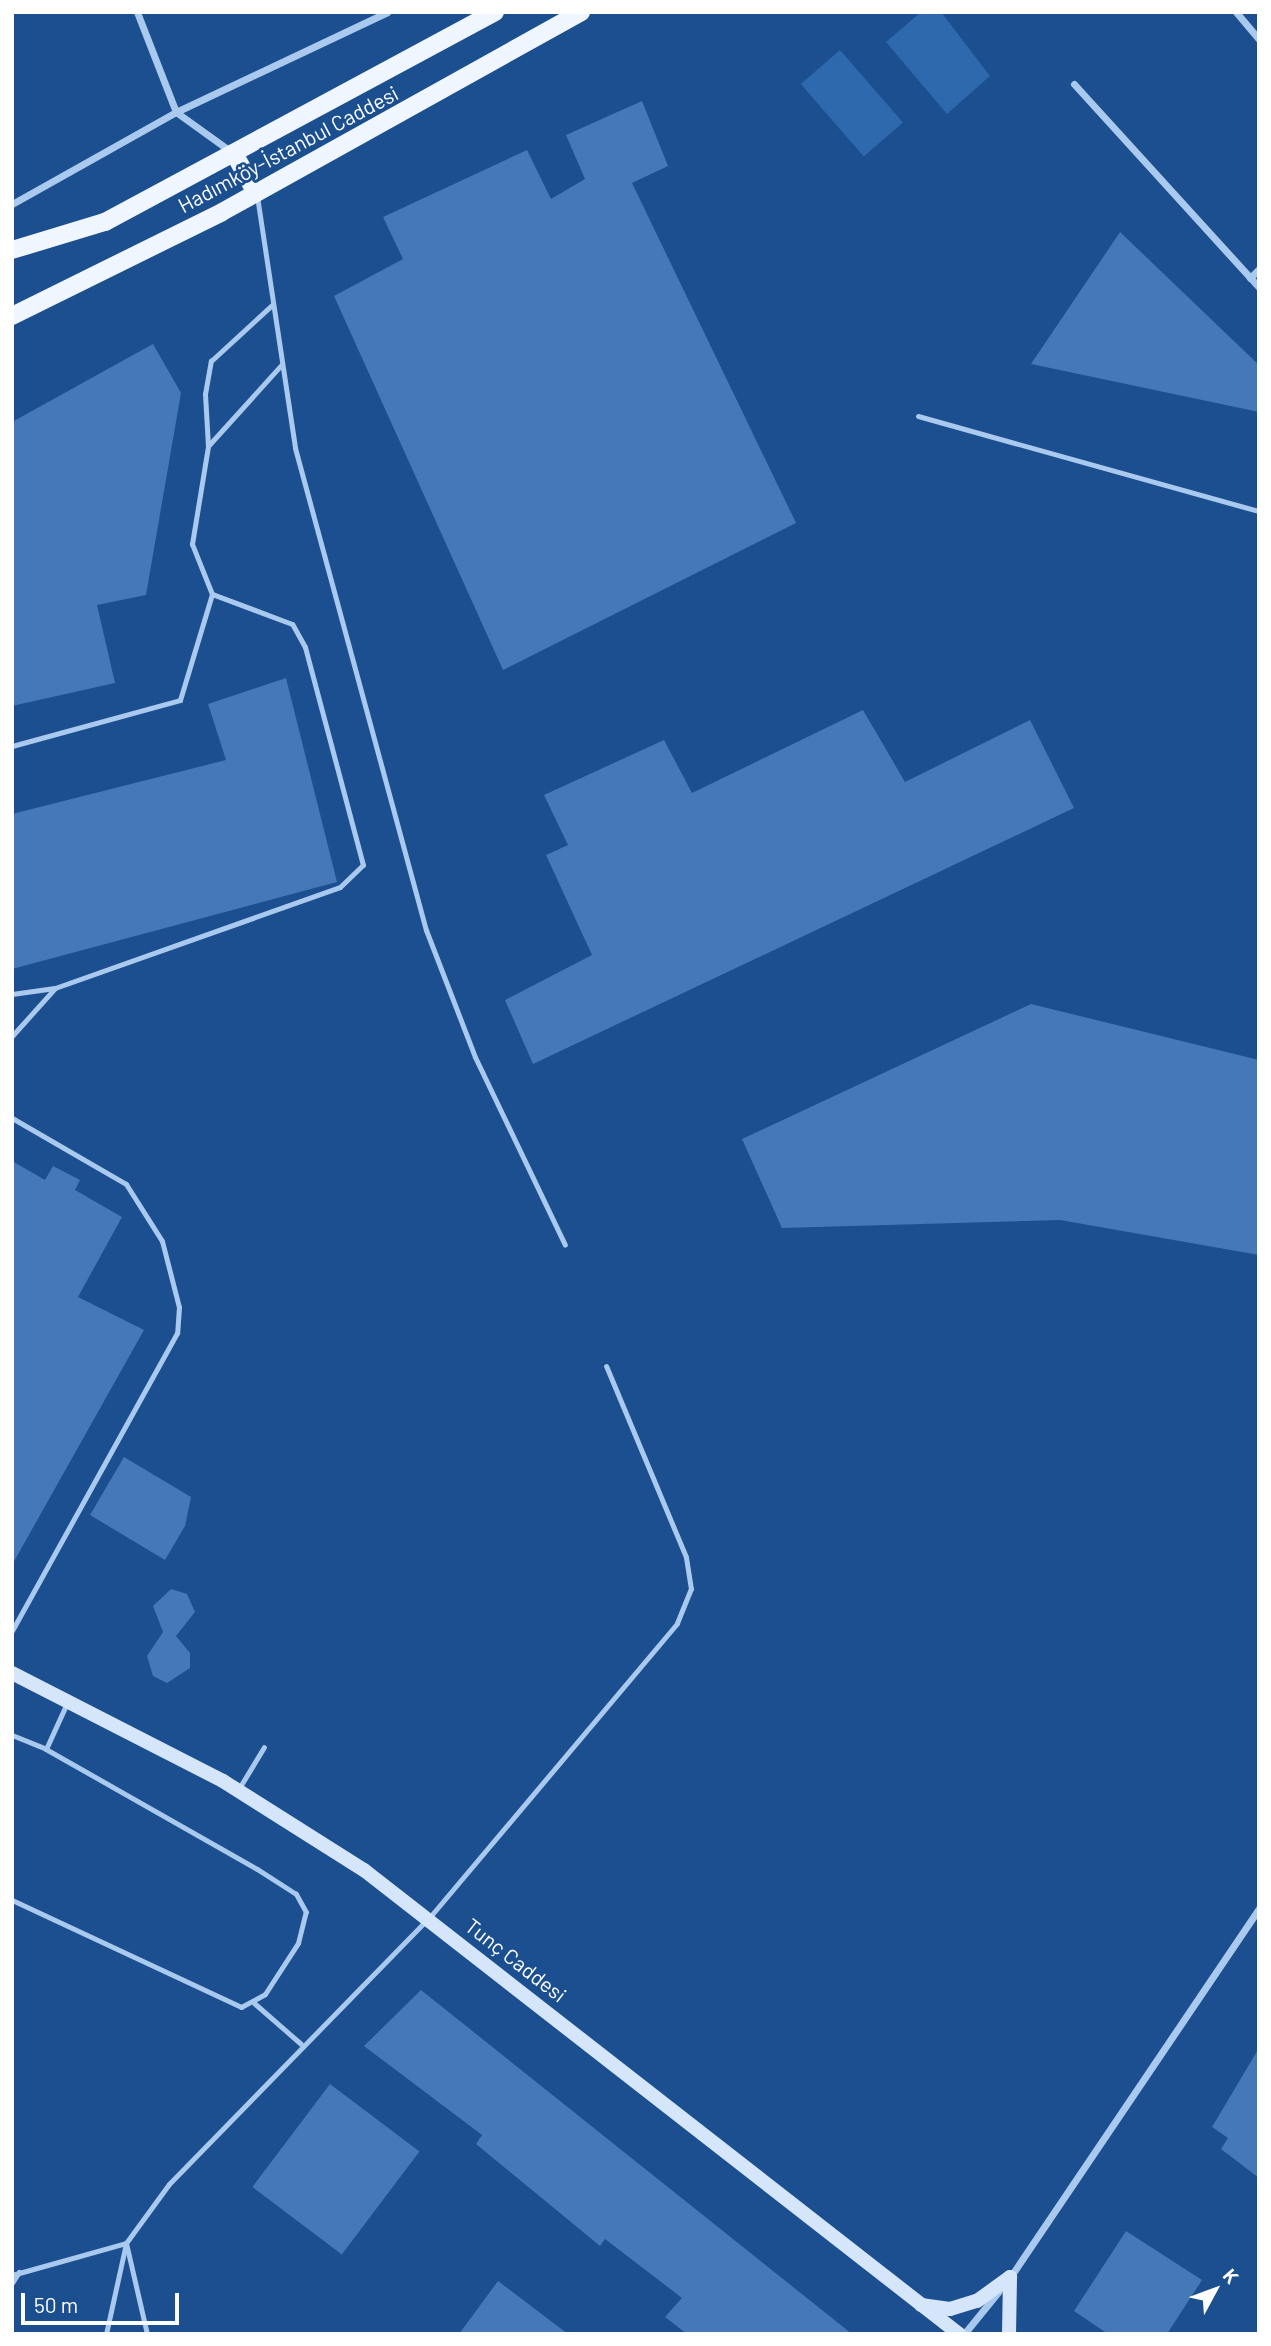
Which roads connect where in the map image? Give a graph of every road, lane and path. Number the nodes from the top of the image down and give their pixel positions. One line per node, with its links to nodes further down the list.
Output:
1 (136, 12): 8 (street)
2 (388, 12): 8 (street)
3 (495, 12): 9 (main road, Hadımköy-İstanbul Caddesi)
4 (581, 12): 10 (main road, Hadımköy-İstanbul Caddesi)
5 (1236, 12): 6 (street)
6 (1259, 39)
7 (1074, 84): 14 (street)
8 (176, 112): 9 (street); 11 (street)
9 (235, 155): 10 (main road); 12 (main road, Hadımköy-İstanbul Caddesi)
10 (256, 193): 16 (lane); 17 (main road, Hadımköy-İstanbul Caddesi)
11 (12, 204)
12 (12, 250)
13 (1259, 269): 14 (street)
14 (1250, 278): 15 (street)
15 (1259, 286)
16 (272, 305): 18 (lane); 20 (lane)
17 (12, 316)
18 (282, 364): 20 (lane); 28 (lane)
19 (918, 416): 21 (lane)
20 (208, 446): 22 (lane)
21 (1259, 511)
22 (212, 594): 23 (lane); 24 (lane)
23 (12, 746)
24 (55, 988): 25 (lane); 26 (lane)
25 (12, 994)
26 (12, 1036)
27 (12, 1118): 30 (lane)
28 (565, 1245)
29 (606, 1366): 39 (lane)
30 (12, 1631)
31 (12, 1672): 32 (main road, Tunç Caddesi)
32 (68, 1699): 35 (lane); 36 (main road, Tunç Caddesi)
33 (12, 1735): 35 (lane)
34 (264, 1746): 36 (lane)
35 (47, 1749): 40 (lane)
36 (237, 1790): 39 (main road, Tunç Caddesi)
37 (12, 1900): 40 (lane)
38 (1259, 1909): 45 (street)
39 (429, 1918): 41 (lane); 47 (main road, Tunç Caddesi)
40 (254, 2003): 41 (lane)
41 (301, 2044): 42 (lane)
42 (126, 2243): 43 (lane); 48 (lane); 49 (lane)
43 (21, 2269): 44 (lane); 46 (lane)
44 (12, 2275)
45 (1010, 2277): 47 (main road); 51 (street); 52 (main road)
46 (12, 2283)
47 (920, 2305): 50 (main road, Tunç Caddesi)
48 (106, 2334)
49 (147, 2334)
50 (959, 2334)
51 (964, 2334)
52 (1009, 2334)

